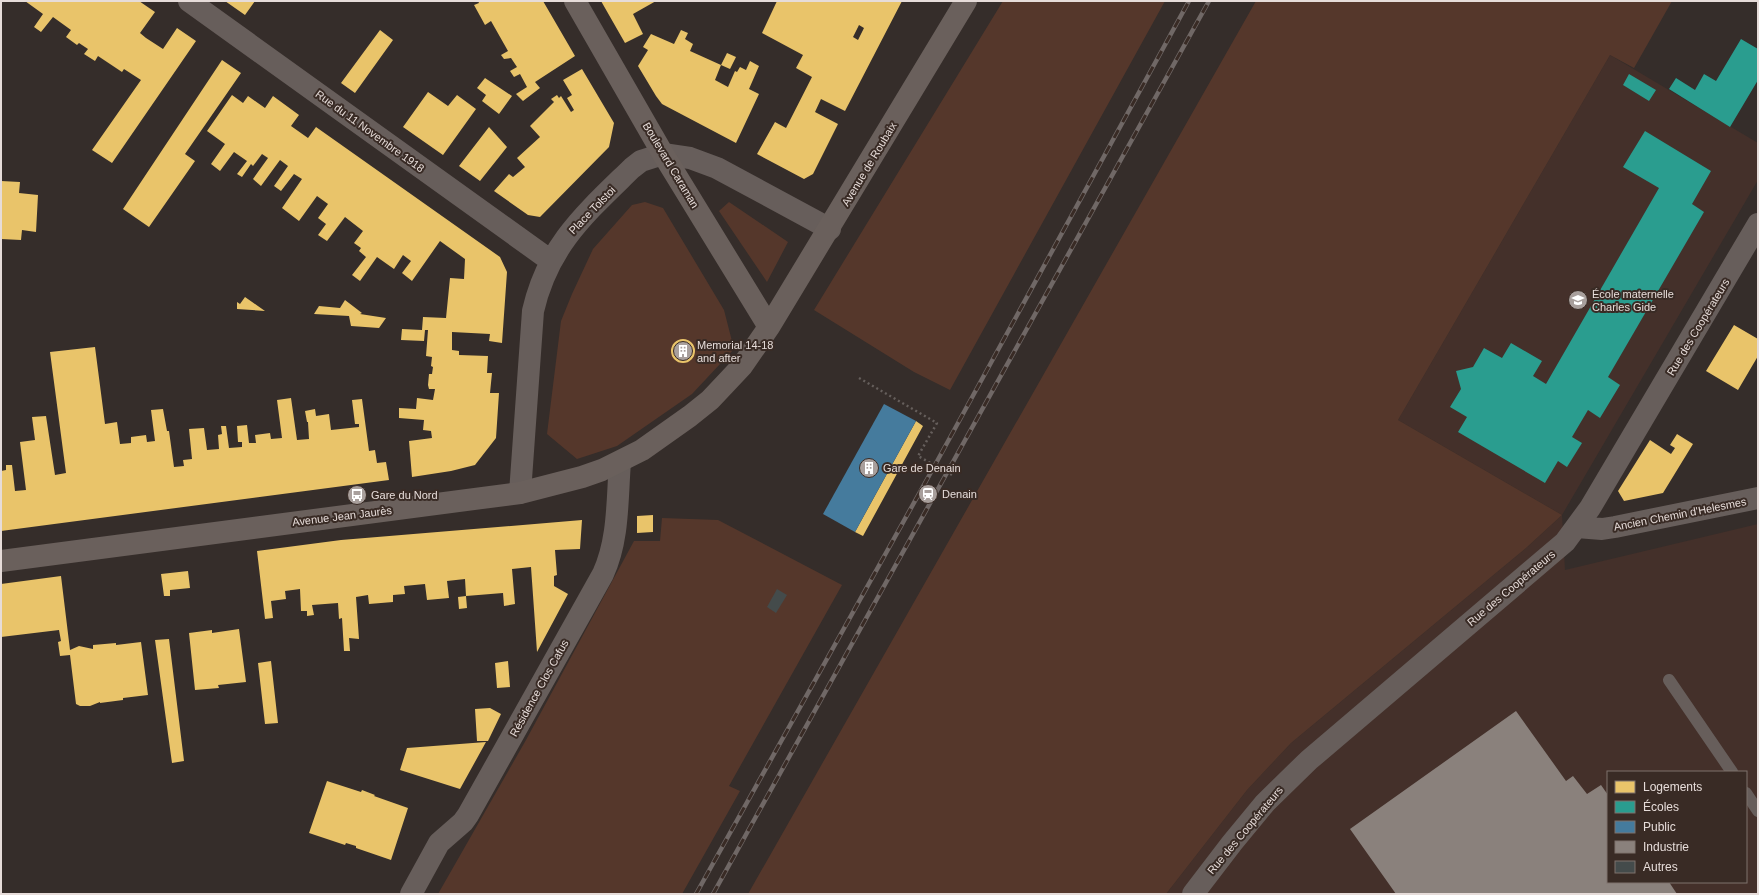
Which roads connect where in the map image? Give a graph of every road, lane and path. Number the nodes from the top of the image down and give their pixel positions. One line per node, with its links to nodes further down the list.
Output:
1 (189, 1): 7 (street, Rue du 11 Novembre 1918)
2 (575, 1): 4 (street, Boulevard Caraman)
3 (966, 1): 6 (street, Avenue de Roubaix)
4 (663, 154): 6 (street, Place Tolstoi); 7 (street, Place Tolstoi); 8 (street, Boulevard Caraman)
5 (1758, 224): 14 (street, Rue des Coopérateurs)
6 (830, 229): 8 (street, Avenue de Roubaix)
7 (551, 261): 12 (street, Place Tolstoi)
8 (770, 327): 10 (street, Avenue Jean Jaurès)
9 (859, 378): 11 (path)
10 (620, 462): 12 (street, Avenue Jean Jaurès); 20 (street, Résidence Clos Cafus)
11 (954, 476)
12 (520, 493): 15 (street, Avenue Jean Jaurès)
13 (1758, 498): 14 (street, Ancien Chemin d'Helesmes)
14 (1577, 527): 21 (street, Rue des Coopérateurs)
15 (1, 561)
16 (1669, 680): 17 (lane)
17 (1731, 771)
18 (1747, 794): 19 (lane)
19 (1758, 810)
20 (411, 894)
21 (1193, 894)

